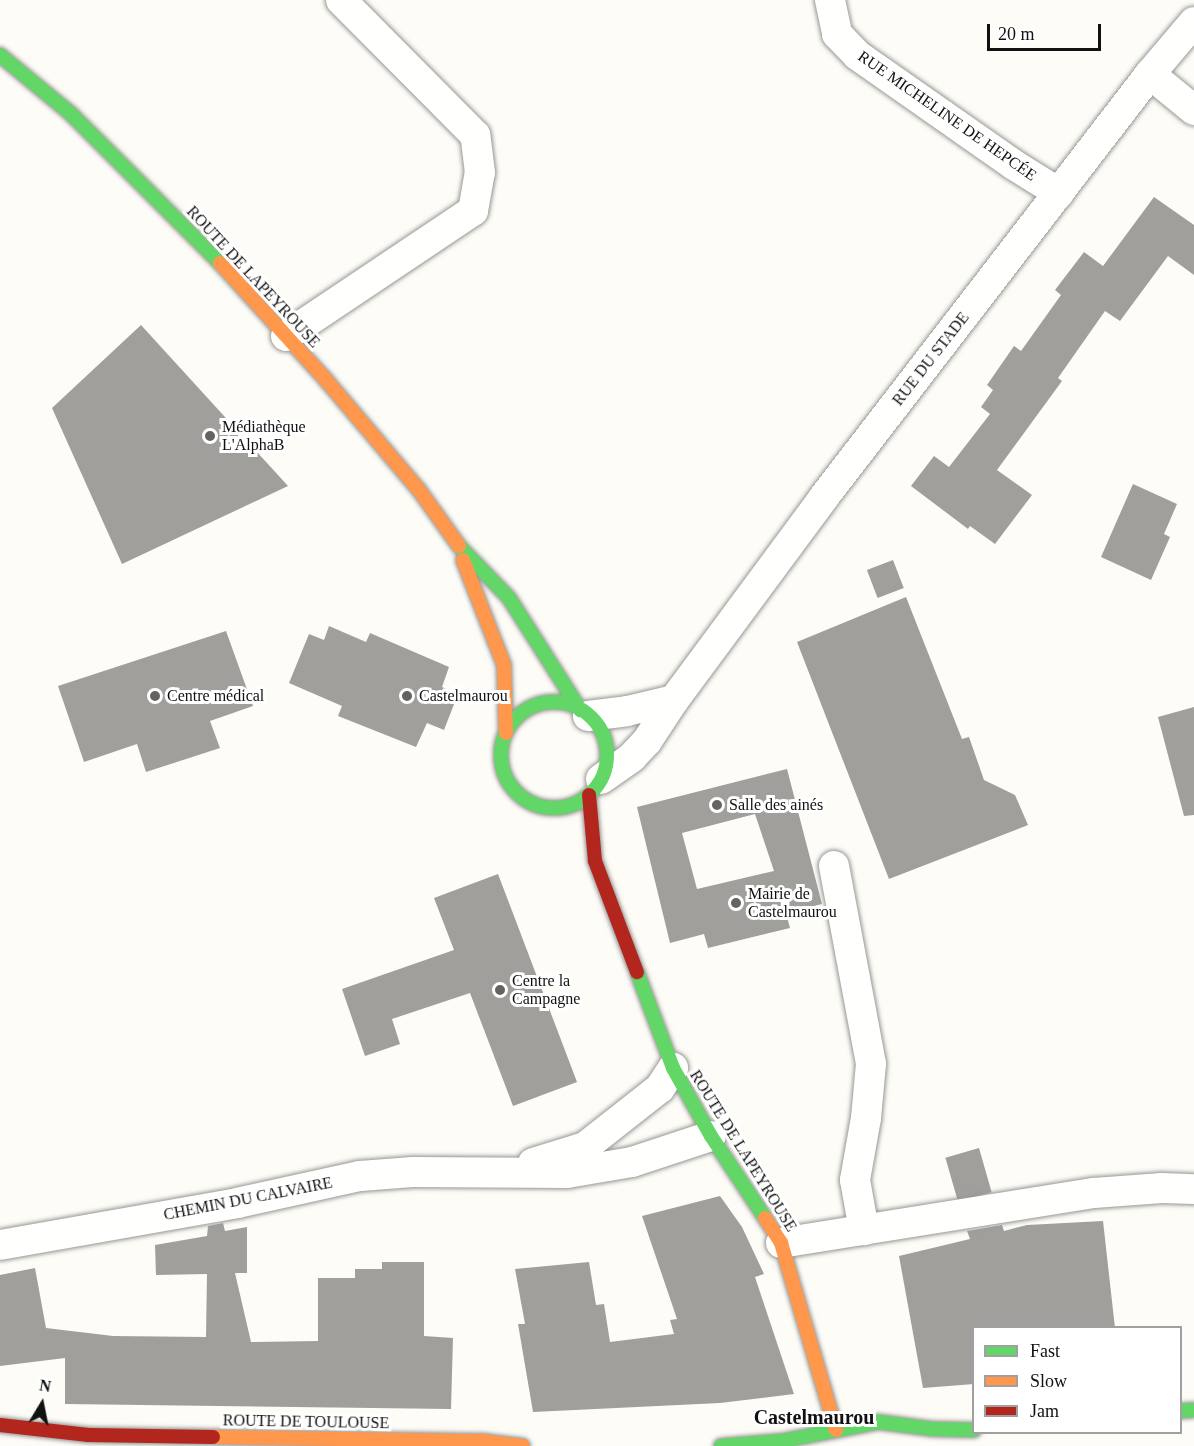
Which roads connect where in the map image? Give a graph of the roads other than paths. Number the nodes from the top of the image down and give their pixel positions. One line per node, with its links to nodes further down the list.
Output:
1 (341, 0): 8 (street)
2 (830, 0): 7 (street, RUE MICHELINE DE HEPCÉE)
3 (1194, 22): 5 (street, RUE DU STADE)
4 (0, 55): 8 (street, ROUTE DE LAPEYROUSE)
5 (1150, 74): 6 (street); 7 (street, RUE DU STADE)
6 (1194, 110)
7 (1059, 193): 10 (street, RUE DU STADE)
8 (286, 336): 9 (street, ROUTE DE LAPEYROUSE)
9 (457, 544): 11 (street, ROUTE DE LAPEYROUSE); 12 (street, ROUTE DE LAPEYROUSE)
10 (674, 700): 11 (street); 13 (street, RUE DU STADE)
11 (584, 712): 12 (street); 13 (street)
12 (506, 733): 14 (street)
13 (595, 787): 14 (street); 17 (street, ROUTE DE LAPEYROUSE)
14 (535, 805): 15 (street)
15 (550, 819)
16 (580, 846): 17 (street, ROUTE DE LAPEYROUSE)
17 (595, 861): 19 (street, ROUTE DE LAPEYROUSE)
18 (834, 866): 23 (street)
19 (673, 1068): 20 (street, ROUTE DE LAPEYROUSE); 21 (street, CHEMIN DU CALVAIRE)
20 (711, 1136): 21 (street, CHEMIN DU CALVAIRE); 24 (street, ROUTE DE LAPEYROUSE)
21 (498, 1173): 25 (street, CHEMIN DU CALVAIRE)
22 (1194, 1189): 23 (street)
23 (864, 1230): 24 (street)
24 (781, 1243): 27 (street, ROUTE DE LAPEYROUSE)
25 (0, 1245)
26 (0, 1425): 29 (street, ROUTE DE TOULOUSE)
27 (836, 1430): 28 (street); 31 (street)
28 (972, 1430)
29 (89, 1441): 30 (street, ROUTE DE TOULOUSE); 32 (street, ROUTE DE TOULOUSE)
30 (22, 1442)
31 (782, 1444): 33 (street)
32 (523, 1446)
33 (722, 1446)

